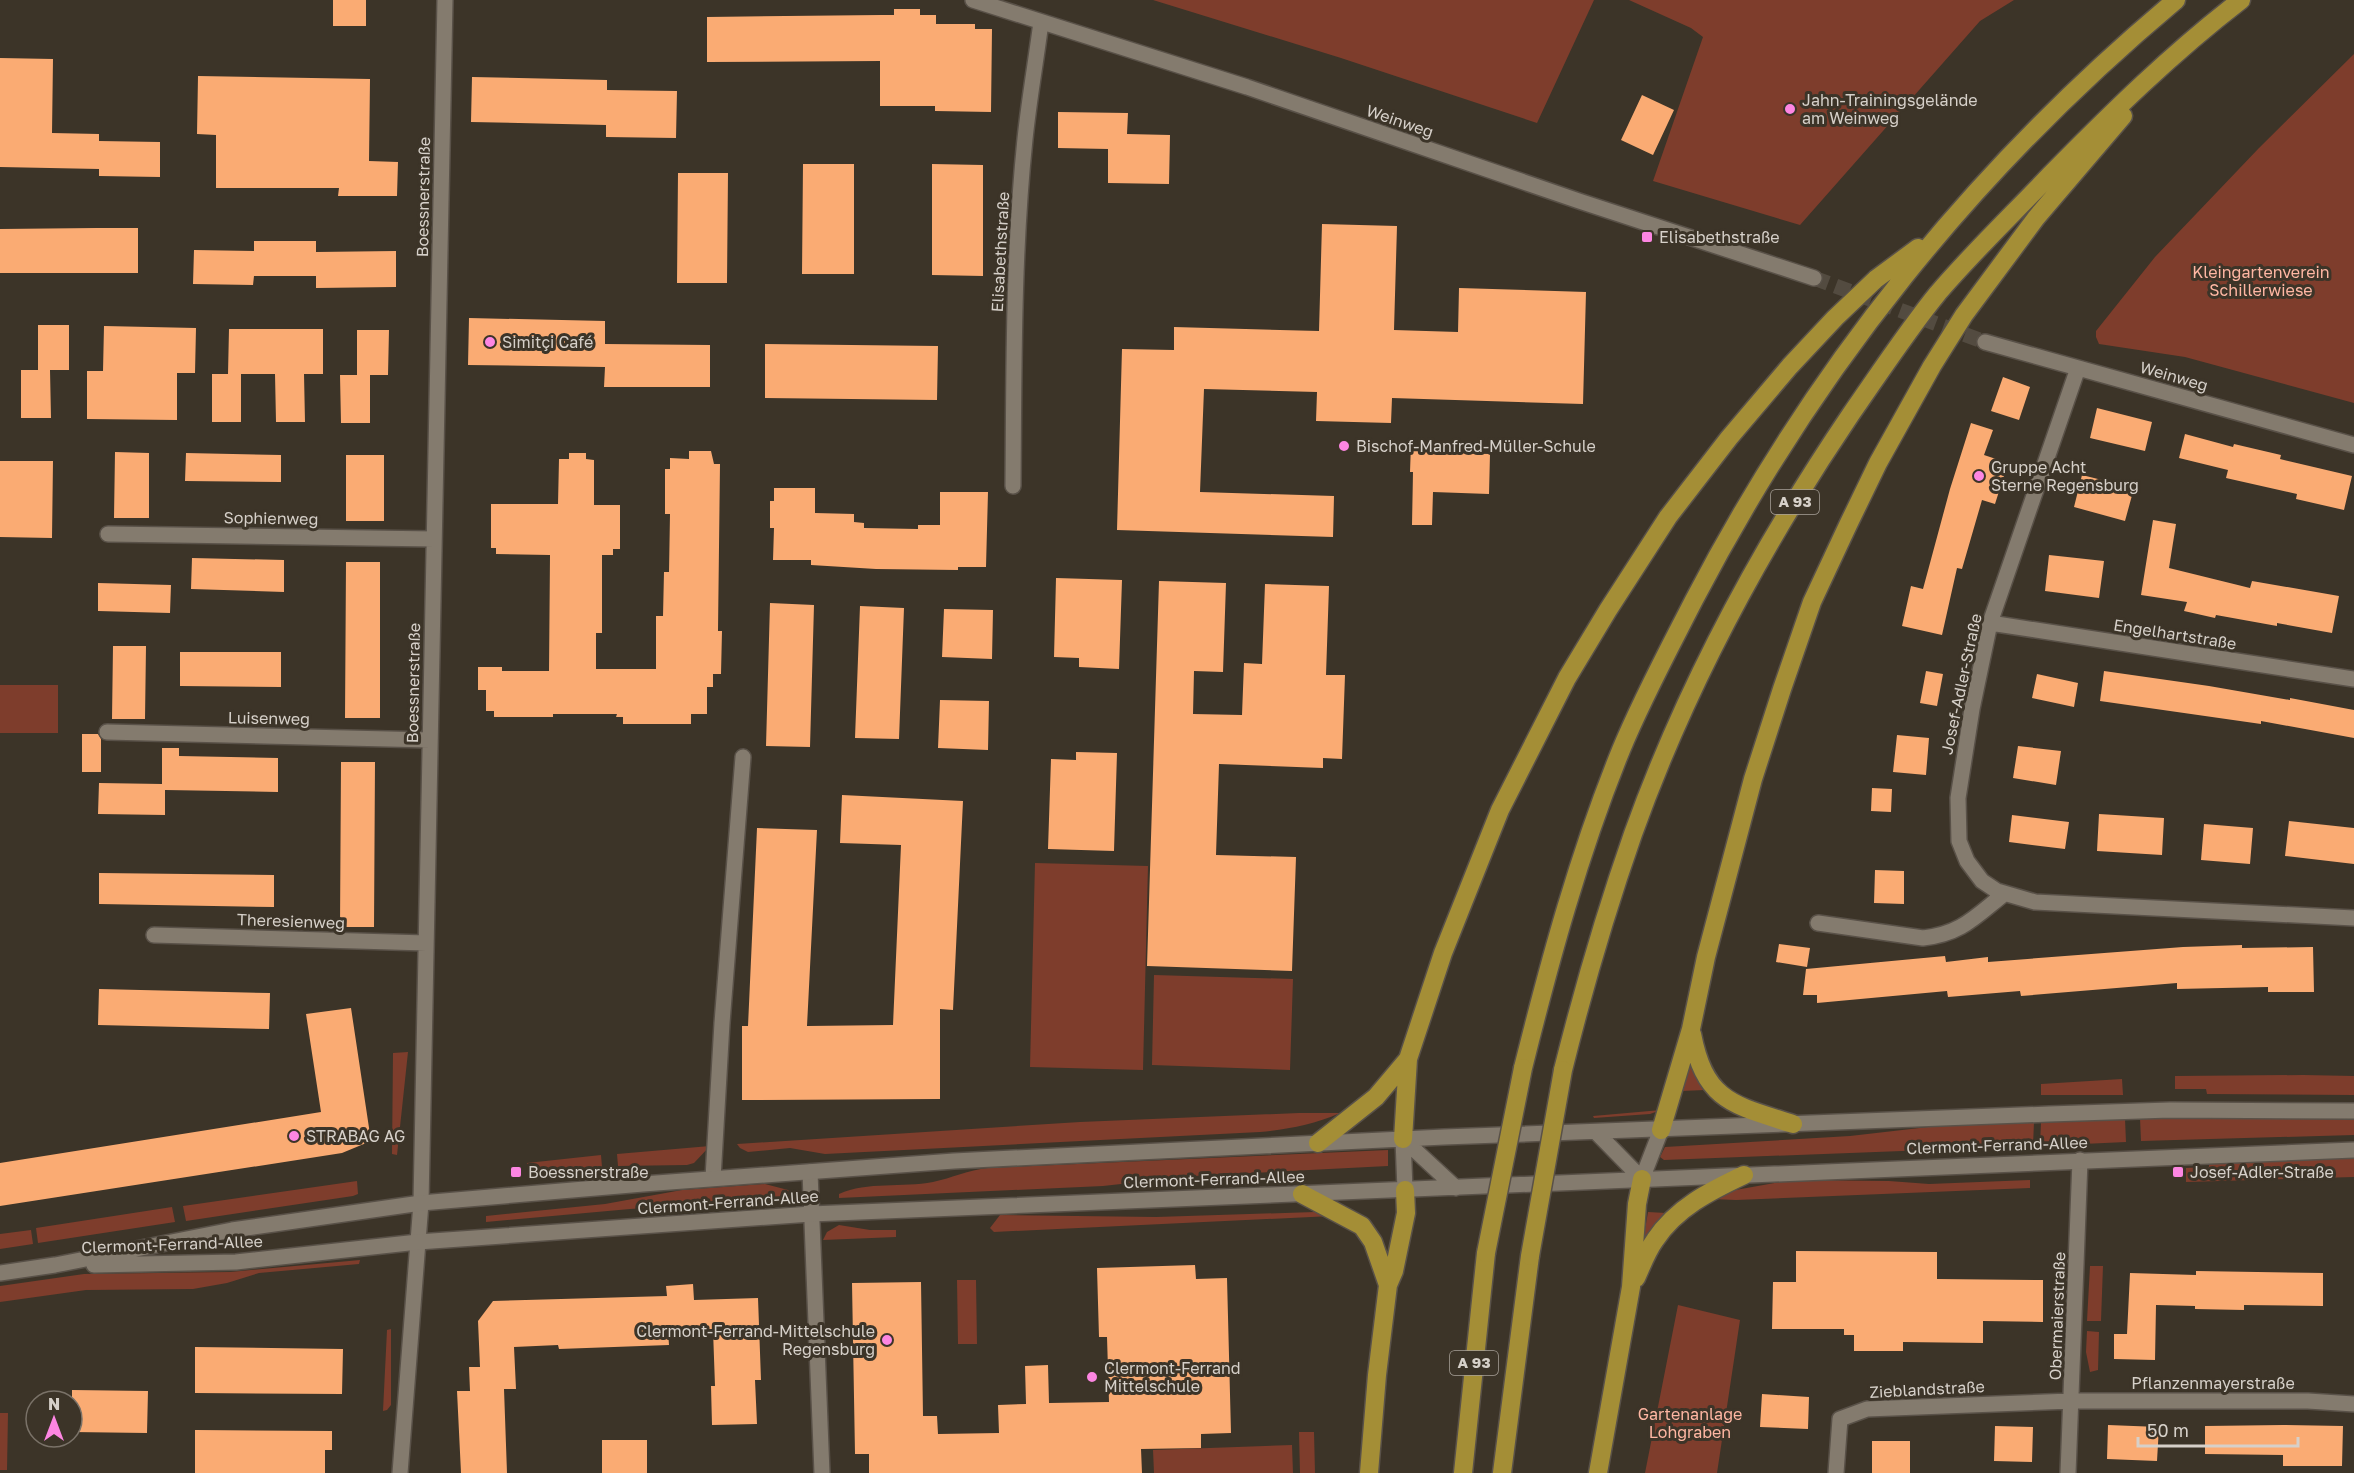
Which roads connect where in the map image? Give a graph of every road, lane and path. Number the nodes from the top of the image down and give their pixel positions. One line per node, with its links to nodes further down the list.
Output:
1 (445, 0): 14 (street, Boessnerstraße)
2 (973, 0): 5 (street, Weinweg)
3 (2176, 0): 7 (highway, A 93)
4 (2241, 0): 6 (highway, A 93)
5 (1041, 22): 8 (street, Weinweg); 12 (street, Elisabethstraße)
6 (2194, 36): 25 (highway); 55 (highway, A 93, bridge)
7 (1936, 236): 26 (highway); 54 (highway, A 93, bridge)
8 (1814, 278)
9 (1984, 342): 10 (street, Weinweg)
10 (2078, 368): 11 (street, Weinweg); 15 (street, Josef-Adler-Straße)
11 (2354, 445)
12 (1013, 486)
13 (108, 534): 14 (street, Sophienweg)
14 (434, 539): 18 (street, Boessnerstraße)
15 (1990, 623): 16 (street, Engelhartstraße); 20 (street, Josef-Adler-Straße)
16 (2354, 680)
17 (107, 732): 18 (street, Luisenweg)
18 (430, 740): 24 (street, Boessnerstraße)
19 (743, 757): 37 (street, Clermont-Ferrand-Allee)
20 (2004, 894): 21 (street, Josef-Adler-Straße); 22 (street)
21 (2354, 918)
22 (1818, 923)
23 (154, 935): 24 (street, Theresienweg)
24 (426, 943): 42 (street, Boessnerstraße)
25 (1691, 1029): 28 (highway); 29 (highway)
26 (1408, 1059): 31 (highway); 32 (highway)
27 (2354, 1111): 28 (street, Clermont-Ferrand-Allee)
28 (1793, 1124): 29 (street, Clermont-Ferrand-Allee)
29 (1661, 1130): 30 (street, Clermont-Ferrand-Allee); 38 (street)
30 (1596, 1132): 31 (street, Clermont-Ferrand-Allee); 38 (street)
31 (1403, 1139): 32 (street, Clermont-Ferrand-Allee); 39 (street); 40 (street)
32 (1318, 1143): 35 (street, Clermont-Ferrand-Allee)
33 (2354, 1150): 34 (street, Clermont-Ferrand-Allee)
34 (2080, 1160): 36 (street, Clermont-Ferrand-Allee); 49 (street, Obermaierstraße)
35 (810, 1172): 37 (street, Clermont-Ferrand-Allee); 43 (street)
36 (1744, 1175): 38 (street, Clermont-Ferrand-Allee); 48 (highway)
37 (713, 1178): 42 (street, Clermont-Ferrand-Allee)
38 (1642, 1179): 39 (street, Clermont-Ferrand-Allee); 48 (highway)
39 (1456, 1188): 40 (street, Clermont-Ferrand-Allee)
40 (1405, 1190): 41 (street, Clermont-Ferrand-Allee); 47 (highway)
41 (1302, 1194): 43 (street, Clermont-Ferrand-Allee); 47 (highway)
42 (421, 1203): 44 (street, Boessnerstraße); 45 (street, Clermont-Ferrand-Allee)
43 (812, 1214): 44 (street, Clermont-Ferrand-Allee); 52 (street)
44 (418, 1242): 45 (street, Clermont-Ferrand-Allee); 51 (street, Boessnerstraße)
45 (55, 1265): 46 (street, Clermont-Ferrand-Allee)
46 (0, 1274)
47 (1388, 1286): 53 (highway)
48 (1631, 1287): 56 (highway)
49 (2072, 1401): 50 (street, Pflanzenmayerstraße); 57 (street, Zieblandstraße); 58 (street, Obermaierstraße)
50 (2354, 1404)
51 (400, 1473)
52 (822, 1473)
53 (1369, 1473)
54 (1463, 1473)
55 (1502, 1473)
56 (1598, 1473)
57 (1836, 1473)
58 (2068, 1473)

